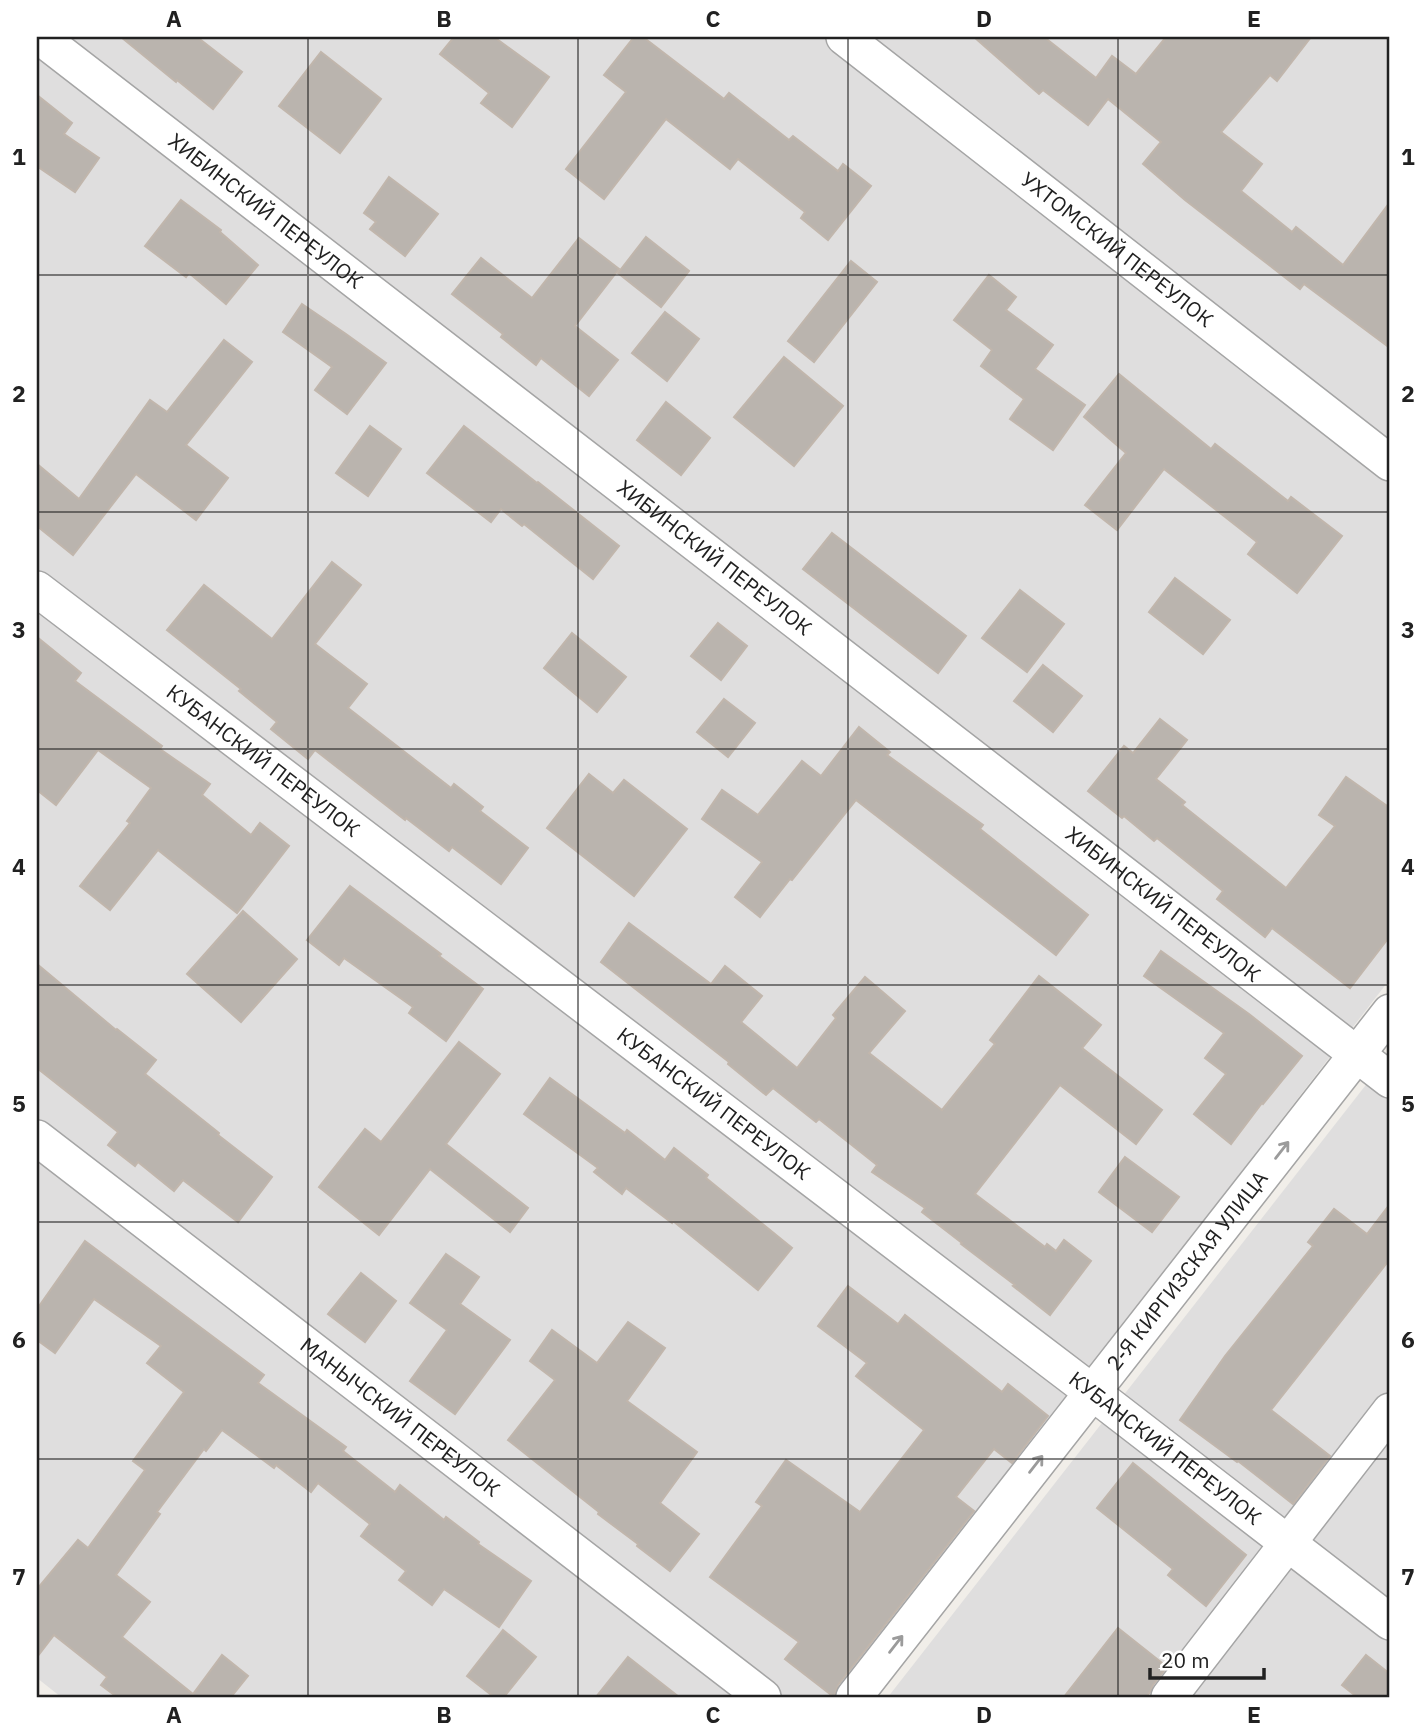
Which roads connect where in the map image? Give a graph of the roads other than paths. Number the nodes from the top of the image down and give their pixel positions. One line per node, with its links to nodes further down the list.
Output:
1 (40, 37): 6 (street, ХИБИНСКИЙ ПЕРЕУЛОК)
2 (844, 37): 3 (street, УХТОМСКИЙ ПЕРЕУЛОК)
3 (1390, 463)
4 (37, 589): 9 (street, КУБАНСКИЙ ПЕРЕУЛОК)
5 (1390, 1012): 6 (street, 2-Я КИРГИЗСКАЯ УЛИЦА)
6 (1357, 1054): 7 (street, ХИБИНСКИЙ ПЕРЕУЛОК); 9 (street, 2-Я КИРГИЗСКАЯ УЛИЦА, one-way to 6)
7 (1390, 1080)
8 (37, 1138): 13 (street, МАНЫЧСКИЙ ПЕРЕУЛОК)
9 (1093, 1392): 11 (street, КУБАНСКИЙ ПЕРЕУЛОК); 14 (street, 2-Я КИРГИЗСКАЯ УЛИЦА, one-way to 9)
10 (1390, 1411): 11 (street)
11 (1289, 1542): 12 (street, КУБАНСКИЙ ПЕРЕУЛОК); 15 (street)
12 (1390, 1622)
13 (763, 1697)
14 (854, 1697)
15 (1169, 1697)

